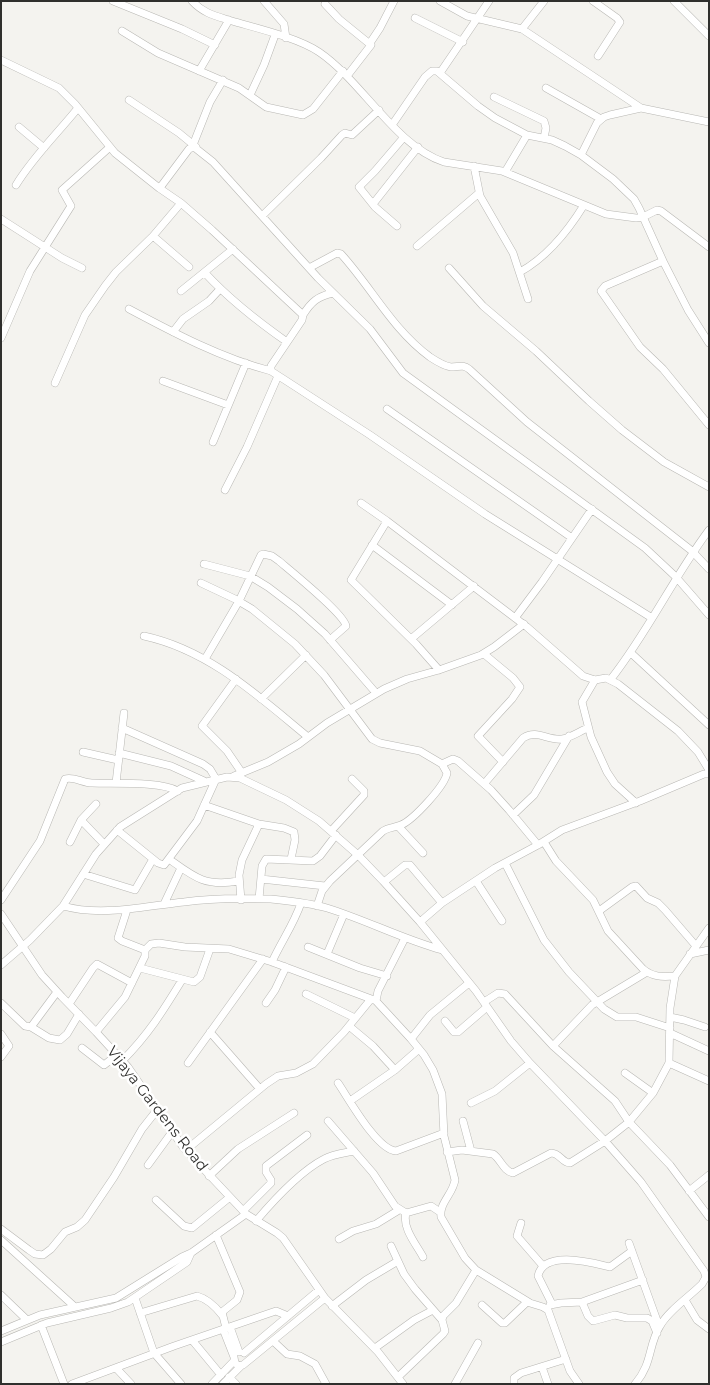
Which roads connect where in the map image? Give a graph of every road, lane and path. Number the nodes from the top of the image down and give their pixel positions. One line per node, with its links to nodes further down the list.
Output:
1 (192, 1): 13 (street)
2 (264, 1): 18 (street)
3 (394, 1): 20 (street)
4 (440, 1): 12 (street)
5 (490, 1): 12 (street)
6 (544, 1): 14 (street)
7 (592, 1): 22 (street)
8 (674, 1): 17 (street)
9 (118, 2): 21 (street)
10 (325, 4): 20 (street)
11 (415, 18): 19 (street)
12 (478, 19): 14 (street); 19 (street)
13 (229, 20): 16 (street); 21 (street)
14 (522, 29): 33 (street)
15 (122, 31): 24 (street)
16 (275, 35): 18 (street); 29 (street)
17 (709, 36)
18 (286, 38): 25 (street)
19 (463, 42): 26 (street)
20 (370, 43): 25 (street)
21 (215, 45): 24 (street)
22 (598, 56)
23 (1, 60): 32 (street)
24 (199, 71): 27 (street)
25 (345, 73): 29 (street); 34 (street)
26 (440, 73): 37 (street); 39 (street)
27 (223, 80): 29 (street); 42 (street)
28 (546, 88): 35 (street)
29 (250, 95)
30 (494, 97): 41 (street)
31 (129, 100): 42 (street)
32 (78, 108): 43 (street); 45 (street)
33 (641, 108): 35 (street); 36 (street)
34 (378, 110): 37 (street); 55 (street)
35 (601, 119): 46 (street)
36 (709, 122)
37 (392, 125): 40 (street)
38 (19, 127): 45 (street)
39 (527, 135): 41 (street); 48 (street)
40 (404, 137): 44 (street); 53 (street)
41 (544, 138): 46 (street)
42 (195, 146): 50 (street); 55 (street)
43 (110, 147): 50 (street); 60 (street)
44 (418, 147): 47 (street); 53 (street)
45 (44, 148): 49 (street)
46 (581, 154): 56 (street)
47 (474, 166): 48 (street); 51 (street)
48 (505, 172): 54 (street)
49 (16, 185)
50 (159, 188): 52 (street)
51 (479, 193): 61 (street); 69 (street)
52 (181, 203): 59 (street); 63 (street)
53 (373, 204): 58 (street)
54 (584, 205): 56 (street); 69 (street)
55 (262, 216): 67 (street)
56 (643, 217): 62 (street); 64 (street)
57 (1, 219): 60 (street)
58 (397, 226)
59 (153, 236): 65 (street); 85 (street)
60 (45, 246): 66 (street); 78 (street)
61 (417, 246)
62 (709, 247)
63 (233, 249): 70 (street); 76 (street)
64 (663, 260): 80 (street); 88 (street)
65 (189, 267)
66 (82, 268)
67 (309, 268): 73 (street); 98 (street)
68 (449, 268): 90 (street)
69 (520, 272): 74 (street)
70 (205, 273): 71 (street); 72 (street)
71 (220, 289): 77 (street); 79 (street)
72 (181, 291)
73 (333, 293): 76 (street); 93 (street)
74 (528, 299)
75 (129, 309): 77 (street)
76 (303, 315): 79 (street)
77 (173, 332): 81 (street)
78 (1, 338)
79 (287, 342): 82 (street)
80 (709, 343)
81 (246, 363): 82 (street); 86 (street)
82 (271, 371): 83 (street)
83 (278, 376): 91 (street); 99 (street)
84 (163, 381): 86 (street)
85 (54, 383)
86 (228, 405): 89 (street)
87 (387, 409): 96 (street)
88 (709, 425)
89 (213, 442)
90 (709, 487)
91 (225, 490)
92 (361, 503): 94 (street)
93 (592, 509): 96 (street); 103 (street)
94 (387, 521): 97 (street); 105 (street)
95 (709, 530): 98 (street)
96 (572, 538): 99 (street)
97 (372, 544): 107 (street); 113 (street)
98 (692, 551): 101 (street); 103 (street)
99 (558, 559): 109 (street); 110 (street)
100 (204, 564): 102 (street)
101 (709, 570)
102 (250, 576): 106 (street); 114 (street); 114 (street)
103 (676, 578): 108 (street); 110 (street)
104 (201, 584): 106 (street)
105 (474, 586): 107 (street); 109 (street)
106 (239, 601): 117 (street); 118 (street)
107 (452, 605): 113 (street)
108 (709, 615)
109 (515, 618): 111 (street)
110 (652, 618): 115 (street)
111 (524, 624): 116 (street); 121 (street)
112 (144, 636): 118 (street)
113 (411, 639): 119 (street)
114 (330, 640): 123 (street)
115 (631, 653): 122 (street); 127 (street)
116 (484, 654): 119 (street); 134 (street)
117 (306, 655): 124 (street); 125 (street)
118 (204, 659): 120 (street)
119 (438, 670): 123 (street)
120 (236, 679): 124 (street); 137 (street)
121 (595, 680): 122 (street); 129 (street)
122 (611, 680): 136 (street)
123 (376, 693): 125 (street)
124 (261, 699): 131 (street)
125 (350, 708): 131 (street); 135 (street)
126 (124, 713): 128 (street)
127 (709, 725)
128 (122, 728): 133 (street); 141 (street)
129 (588, 728): 130 (street); 146 (street)
130 (569, 736): 134 (street); 149 (street)
131 (308, 737): 137 (street)
132 (83, 752): 133 (street)
133 (118, 756): 142 (street); 143 (street)
134 (503, 762): 144 (street)
135 (442, 764): 144 (street); 152 (street)
136 (709, 770)
137 (242, 773): 139 (street)
138 (709, 774): 146 (street)
139 (234, 776): 141 (street); 154 (street)
140 (352, 778): 154 (street)
141 (216, 779): 142 (street); 148 (street)
142 (204, 781): 145 (street)
143 (116, 784): 145 (street); 171 (street)
144 (484, 784): 149 (street)
145 (178, 791): 153 (street)
146 (636, 803): 157 (street)
147 (96, 804): 150 (street)
148 (204, 805): 151 (street); 161 (street)
149 (513, 815): 157 (street)
150 (81, 820): 155 (street); 156 (street)
151 (259, 824): 162 (street); 167 (street)
152 (398, 826): 158 (street); 159 (street)
153 (117, 830): 156 (street); 160 (street)
154 (334, 833): 159 (street); 162 (street)
155 (70, 842)
156 (104, 844): 165 (street)
157 (541, 844): 163 (street); 180 (street)
158 (423, 852)
159 (358, 855): 169 (street); 170 (street)
160 (153, 859): 161 (street); 165 (street)
161 (169, 859): 164 (street)
162 (291, 860): 166 (street)
163 (505, 863): 168 (street); 211 (street)
164 (181, 868): 167 (street); 175 (street)
165 (83, 874): 177 (street)
166 (261, 879): 170 (street); 173 (street)
167 (238, 881): 172 (street)
168 (476, 881): 176 (street); 183 (street)
169 (384, 882): 176 (street); 184 (street)
170 (325, 886): 178 (street)
171 (1, 900)
172 (241, 900): 173 (street); 175 (street)
173 (259, 900): 174 (street)
174 (300, 903): 178 (street); 198 (street)
175 (164, 904): 179 (street)
176 (442, 904): 184 (street)
177 (63, 906): 179 (street); 188 (street)
178 (317, 906): 182 (street)
179 (126, 910): 192 (street)
180 (599, 911): 189 (street); 202 (street)
181 (1, 914): 185 (street, Vijaya Gardens Road)
182 (344, 914): 187 (street); 195 (street)
183 (502, 921)
184 (420, 922): 193 (street)
185 (4, 926): 188 (street, Vijaya Gardens Road)
186 (709, 928): 189 (street)
187 (405, 938): 193 (street); 203 (street)
188 (22, 946): 199 (street); 208 (street, Vijaya Gardens Road)
189 (696, 946): 196 (street)
190 (308, 947): 195 (street)
191 (210, 948): 192 (street); 197 (street); 205 (street)
192 (145, 950): 201 (street)
193 (442, 950): 207 (street)
194 (709, 950): 196 (street)
195 (327, 954): 203 (street)
196 (690, 954): 204 (street)
197 (263, 959): 198 (street); 225 (street)
198 (272, 962): 200 (street)
199 (1, 965)
200 (286, 967): 210 (street); 212 (street)
201 (140, 968): 205 (street); 206 (street)
202 (647, 972): 204 (street); 211 (street)
203 (387, 976): 210 (street)
204 (675, 976): 217 (street)
205 (182, 980): 234 (street)
206 (132, 983): 214 (street); 224 (street)
207 (469, 983): 215 (street); 227 (street)
208 (57, 992): 214 (street, Vijaya Gardens Road); 222 (street)
209 (306, 994): 218 (street)
210 (374, 1000): 218 (street); 227 (street)
211 (598, 1001): 223 (street); 228 (street)
212 (266, 1002)
213 (1, 1004): 222 (street)
214 (69, 1004): 216 (street, Vijaya Gardens Road)
215 (485, 1004): 219 (street); 228 (street); 236 (street)
216 (79, 1014): 222 (street); 224 (street, Vijaya Gardens Road)
217 (670, 1017): 221 (street); 223 (street)
218 (355, 1018): 220 (street)
219 (445, 1021)
220 (349, 1026): 238 (street); 242 (street)
221 (705, 1027)
222 (30, 1028)
223 (670, 1030): 231 (street); 237 (street)
224 (96, 1032): 232 (street, Vijaya Gardens Road)
225 (210, 1032): 235 (street); 242 (street)
226 (1, 1034): 233 (street)
227 (411, 1040): 230 (street)
228 (553, 1046): 250 (street)
229 (82, 1048): 232 (street)
230 (419, 1049): 238 (street); 252 (street)
231 (709, 1051)
232 (117, 1055): 234 (street, Vijaya Gardens Road)
233 (1, 1057)
234 (122, 1061): 246 (street, Vijaya Gardens Road)
235 (188, 1063)
236 (530, 1063): 245 (street); 254 (street)
237 (669, 1063): 240 (street); 243 (street)
238 (395, 1070): 244 (street)
239 (625, 1072): 243 (street)
240 (709, 1081)
241 (338, 1083): 244 (street)
242 (260, 1089): 255 (street)
243 (653, 1093): 250 (street)
244 (350, 1101): 252 (street)
245 (471, 1103)
246 (157, 1110): 251 (street, Vijaya Gardens Road); 271 (street)
247 (294, 1113): 261 (street)
248 (328, 1121): 256 (street)
249 (463, 1121): 257 (street)
250 (629, 1122): 254 (street); 262 (street)
251 (172, 1132): 255 (street, Vijaya Gardens Road); 259 (street)
252 (444, 1133): 258 (street)
253 (307, 1135): 266 (street)
254 (605, 1141): 257 (street); 283 (street)
255 (186, 1150): 261 (street, Vijaya Gardens Road)
256 (354, 1151): 265 (street); 269 (street)
257 (472, 1151): 258 (street)
258 (447, 1152): 267 (street)
259 (148, 1165)
260 (709, 1175): 262 (street)
261 (210, 1176): 263 (street, Vijaya Gardens Road)
262 (689, 1191): 268 (street)
263 (230, 1197): 264 (street); 266 (street, Vijaya Gardens Road)
264 (156, 1200)
265 (402, 1211): 267 (street); 273 (street); 279 (street)
266 (244, 1212): 269 (street, Vijaya Gardens Road); 272 (street)
267 (440, 1212): 282 (street)
268 (709, 1217)
269 (256, 1221): 285 (street, Vijaya Gardens Road)
270 (521, 1223): 281 (street)
271 (1, 1229)
272 (216, 1235): 278 (street); 299 (street)
273 (339, 1239)
274 (1, 1240): 296 (street)
275 (629, 1243): 277 (street)
276 (391, 1246): 280 (street)
277 (632, 1251): 281 (street); 284 (street)
278 (191, 1253): 287 (street); 296 (street)
279 (423, 1256)
280 (398, 1261): 294 (street); 297 (street)
281 (543, 1266): 292 (street)
282 (476, 1270): 290 (street); 302 (street)
283 (707, 1277): 289 (street)
284 (644, 1280): 291 (street); 305 (street)
285 (319, 1290): 288 (street, Vijaya Gardens Road); 300 (street)
286 (1, 1295): 301 (street)
287 (135, 1298): 298 (street); 303 (street)
288 (325, 1298): 294 (street, Vijaya Gardens Road); 309 (street)
289 (685, 1300): 305 (street); 306 (street)
290 (527, 1302): 293 (street); 295 (street)
291 (582, 1302): 292 (street); 305 (street)
292 (552, 1304): 295 (street)
293 (482, 1305)
294 (332, 1306): 312 (street, Vijaya Gardens Road)
295 (543, 1306): 315 (street)
296 (75, 1307): 301 (street)
297 (433, 1310): 302 (street); 312 (street)
298 (140, 1313): 299 (street); 313 (street)
299 (222, 1315): 304 (street)
300 (288, 1316): 304 (street); 314 (street)
301 (27, 1320): 307 (street)
302 (442, 1320): 321 (street)
303 (41, 1324): 310 (street); 325 (street)
304 (226, 1328): 308 (street); 314 (street)
305 (658, 1330): 322 (street)
306 (709, 1330)
307 (1, 1331)
308 (192, 1340): 313 (street); 319 (street)
309 (274, 1340): 316 (street); 331 (street)
310 (1, 1342)
311 (478, 1343): 324 (street)
312 (375, 1348): 321 (street, Vijaya Gardens Road)
313 (154, 1353): 318 (street); 327 (street)
314 (238, 1356): 316 (street); 316 (street); 319 (street)
315 (566, 1359): 317 (street); 334 (street)
316 (244, 1364): 320 (street)
317 (542, 1366): 332 (street); 333 (street)
318 (116, 1368): 323 (street); 326 (street)
319 (221, 1374): 328 (street)
320 (229, 1377): 329 (street); 330 (street)
321 (399, 1381)
322 (640, 1382)
323 (77, 1383)
324 (457, 1383)
325 (64, 1384)
326 (131, 1384)
327 (181, 1384)
328 (212, 1384)
329 (223, 1384)
330 (236, 1384)
331 (326, 1384)
332 (514, 1384)
333 (548, 1384)
334 (579, 1384)

